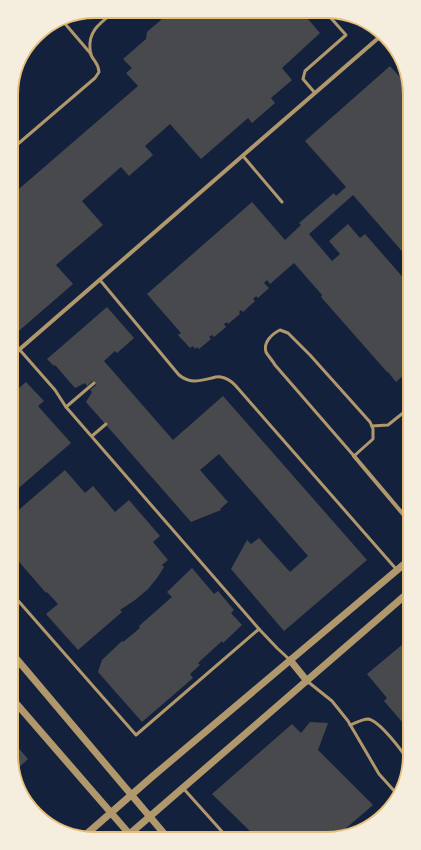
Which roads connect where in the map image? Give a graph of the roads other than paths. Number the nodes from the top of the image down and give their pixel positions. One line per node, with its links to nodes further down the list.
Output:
1 (107, 18): 5 (lane)
2 (331, 18): 6 (lane)
3 (65, 24): 5 (lane)
4 (378, 38): 6 (street)
5 (91, 54): 7 (lane)
6 (315, 93): 8 (street)
7 (18, 144)
8 (243, 156): 9 (lane); 10 (street)
9 (282, 202)
10 (100, 280): 11 (street); 21 (lane)
11 (19, 349): 13 (lane)
12 (94, 383): 13 (lane)
13 (66, 407): 17 (lane)
14 (403, 413): 16 (lane)
15 (106, 424): 17 (lane)
16 (372, 426): 18 (lane); 18 (lane)
17 (92, 436): 24 (lane)
18 (354, 456): 19 (street)
19 (403, 514)
20 (403, 565): 21 (street)
21 (396, 570): 25 (street)
22 (403, 597): 27 (street)
23 (18, 601): 24 (lane)
24 (260, 629): 25 (lane)
25 (290, 660): 27 (street); 33 (street)
26 (18, 661): 33 (street)
27 (307, 681): 29 (lane); 31 (street)
28 (18, 706): 34 (street)
29 (350, 725): 30 (lane); 32 (lane)
30 (403, 754)
31 (183, 788): 35 (street); 40 (lane)
32 (394, 791)
33 (131, 795): 34 (street); 35 (street)
34 (110, 813): 36 (street); 37 (street)
35 (150, 817): 38 (street); 39 (street)
36 (89, 831)
37 (125, 832)
38 (134, 832)
39 (163, 832)
40 (222, 832)

